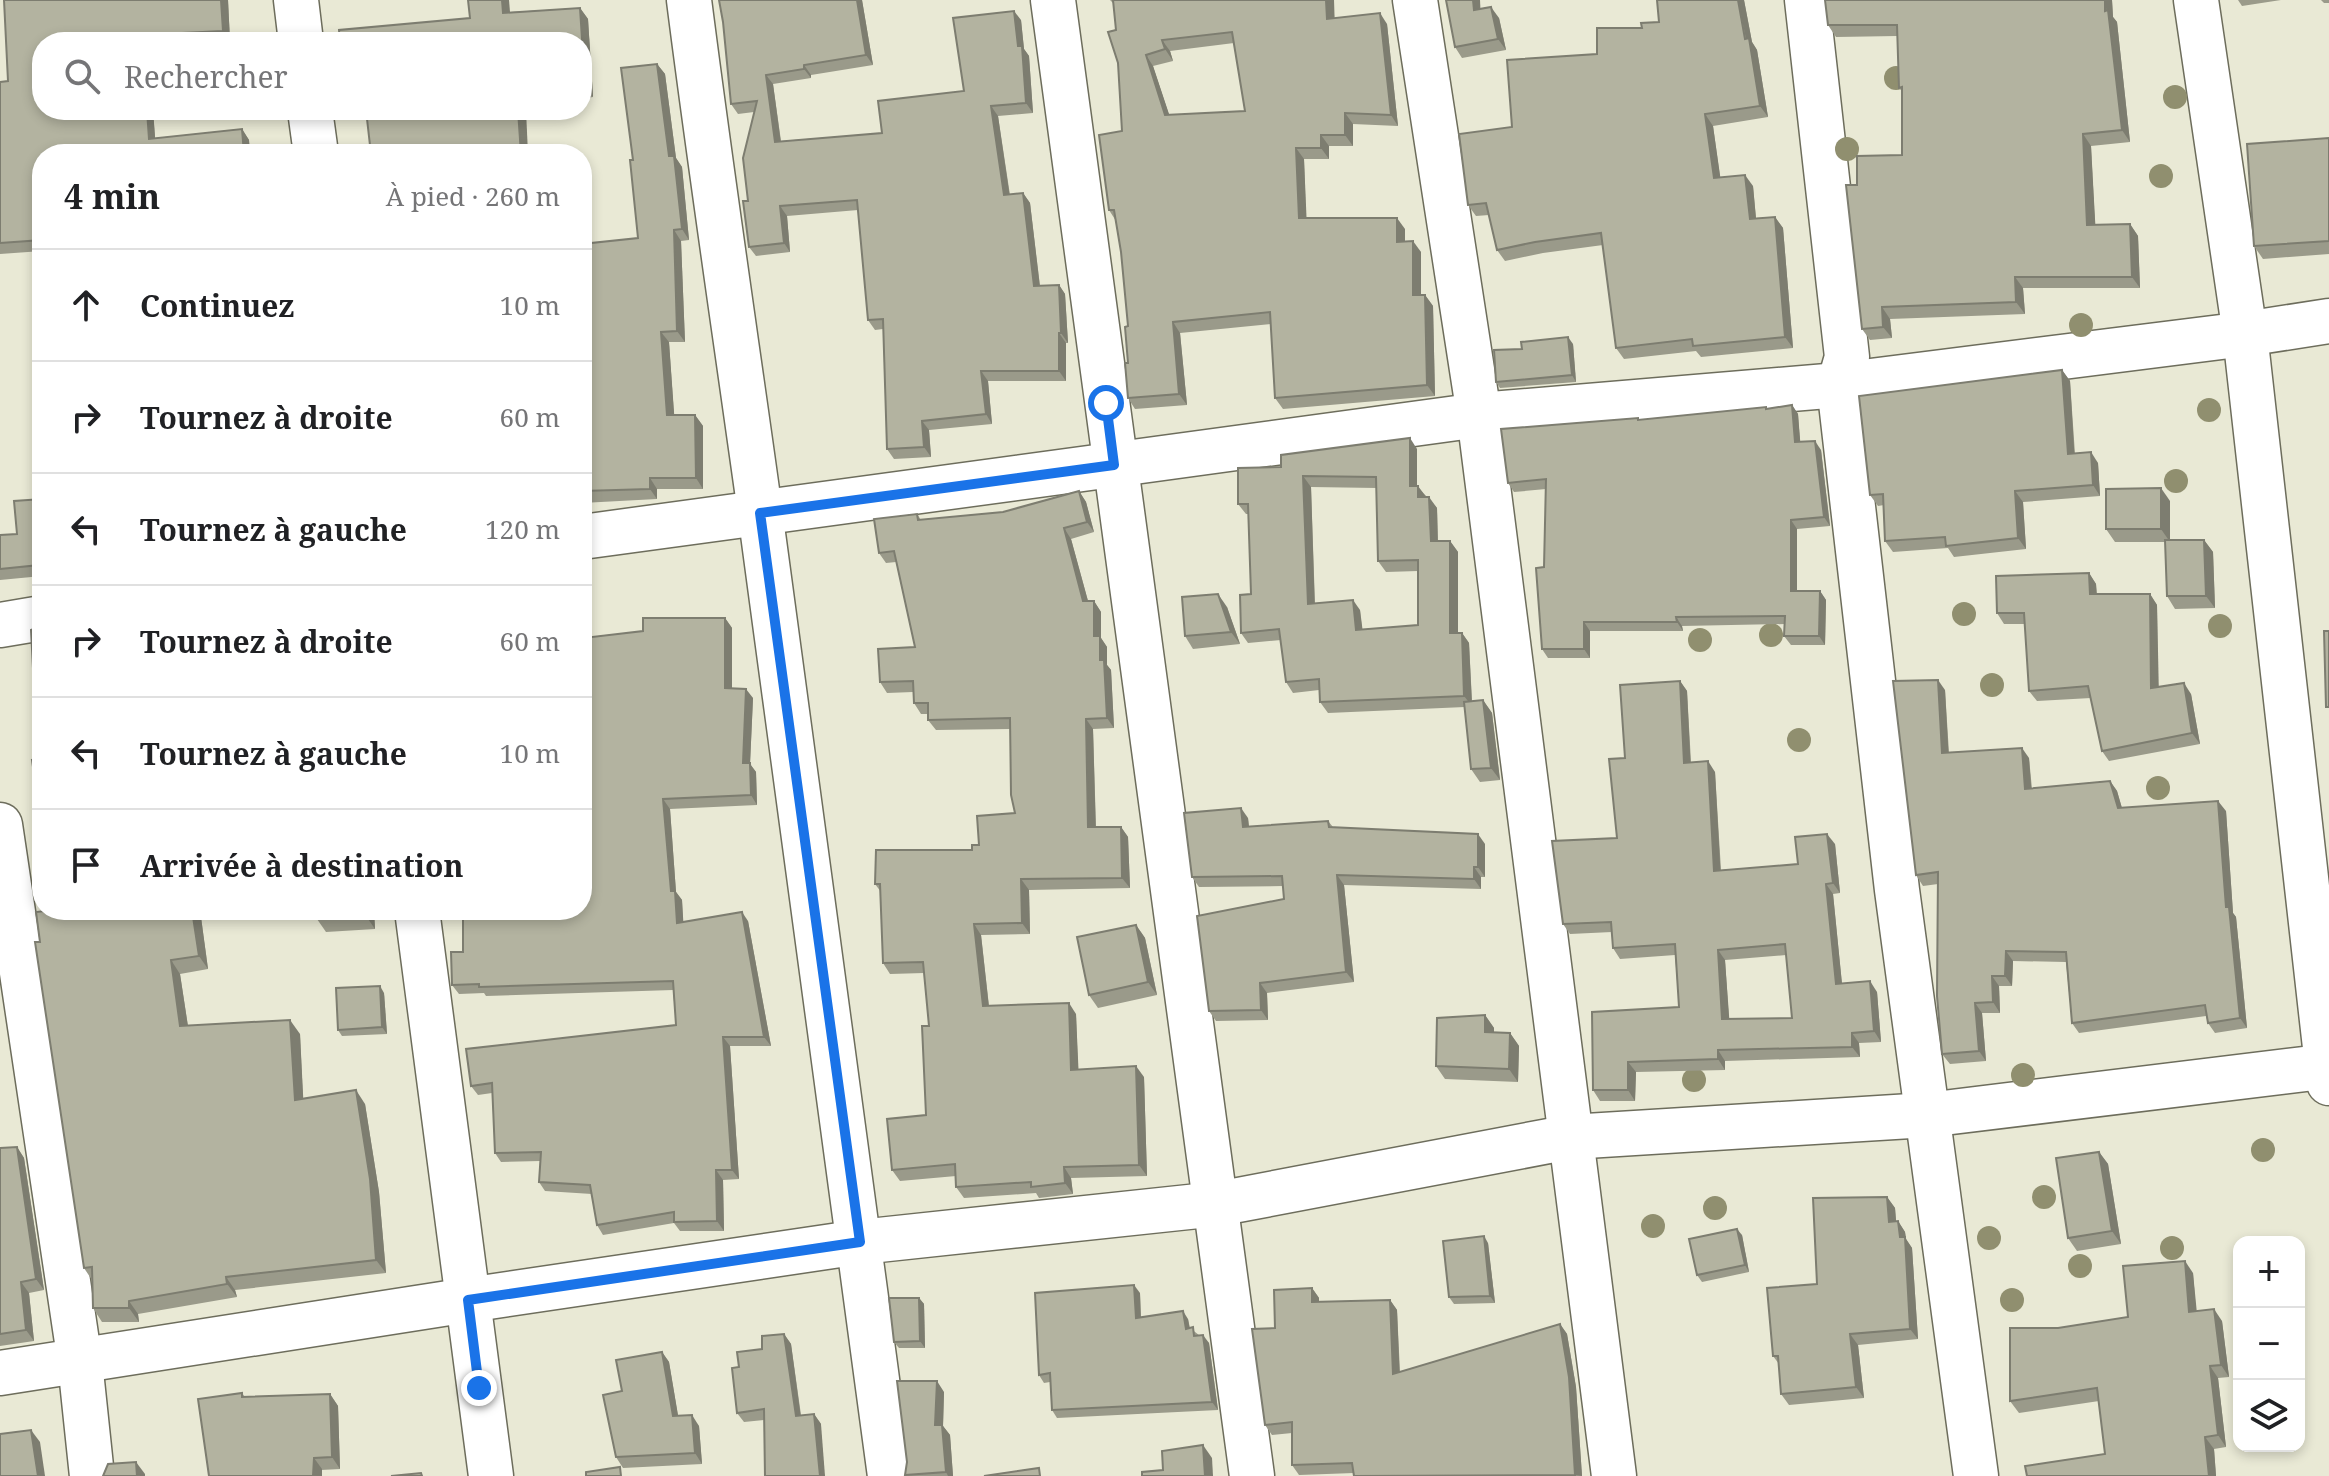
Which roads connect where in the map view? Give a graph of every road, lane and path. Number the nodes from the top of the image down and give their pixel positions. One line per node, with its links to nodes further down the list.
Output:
1 (296, 0): 7 (street)
2 (689, 0): 15 (street)
3 (1053, 0): 14 (street)
4 (1415, 0): 13 (street)
5 (1807, 0): 12 (street)
6 (2196, 0): 11 (street)
7 (300, 32)
8 (311, 120): 9 (street)
9 (315, 144)
10 (2329, 321): 11 (street)
11 (2245, 334): 12 (street); 21 (street)
12 (1839, 385): 13 (street); 22 (street)
13 (1479, 415): 14 (street); 23 (street)
14 (1114, 465): 15 (street); 24 (street)
15 (760, 513): 16 (street); 25 (street)
16 (592, 536)
17 (32, 620): 18 (street)
18 (0, 625)
19 (0, 825): 27 (street)
20 (418, 920): 26 (street)
21 (2328, 1071): 22 (street)
22 (1927, 1115): 23 (street); 34 (street)
23 (1570, 1137): 24 (street); 33 (street)
24 (1217, 1204): 25 (street); 32 (street)
25 (860, 1242): 26 (street); 31 (street)
26 (468, 1300): 27 (street); 30 (street)
27 (80, 1362): 28 (street); 29 (street)
28 (0, 1373)
29 (92, 1476)
30 (491, 1476)
31 (890, 1476)
32 (1252, 1476)
33 (1614, 1476)
34 (1976, 1476)

